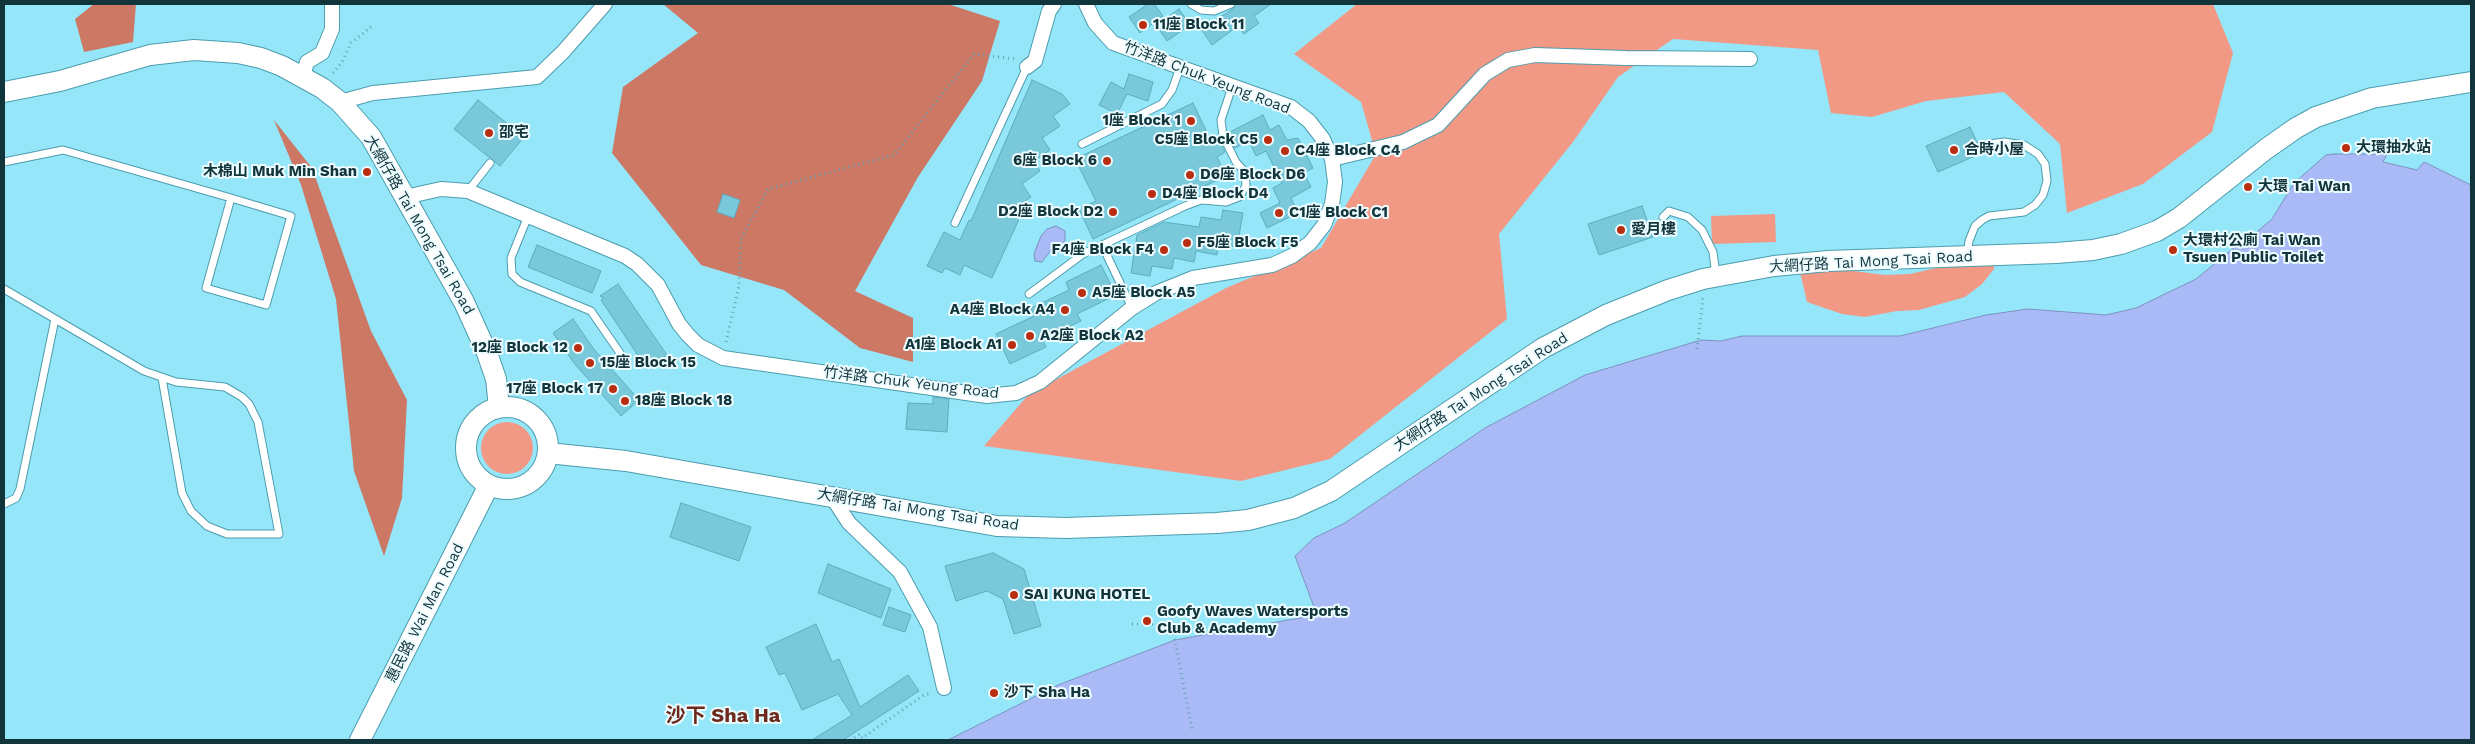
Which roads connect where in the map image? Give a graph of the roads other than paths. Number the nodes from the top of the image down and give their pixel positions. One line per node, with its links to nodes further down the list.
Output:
1 (332, 4): 10 (street)
2 (605, 4): 14 (street)
3 (1086, 4): 9 (street, 竹洋路 Chuk Yeung Road)
4 (1191, 4): 5 (lane)
5 (1231, 4)
6 (1051, 5): 8 (street)
7 (1750, 59): 17 (street)
8 (1031, 64): 25 (lane)
9 (1180, 68): 12 (street, 竹洋路 Chuk Yeung Road); 15 (lane)
10 (303, 76): 13 (main road, 大網仔路 Tai Mong Tsai Road); 14 (main road, 大網仔路 Tai Mong Tsai Road)
11 (2471, 82): 27 (main road, 大網仔路 Tai Mong Tsai Road)
12 (1232, 87): 17 (street, 竹洋路 Chuk Yeung Road); 26 (lane)
13 (4, 92)
14 (340, 102): 21 (main road, 大網仔路 Tai Mong Tsai Road)
15 (1082, 144)
16 (1983, 145): 27 (lane)
17 (1332, 160): 32 (street, 竹洋路 Chuk Yeung Road)
18 (4, 162): 22 (lane)
19 (490, 163): 20 (lane)
20 (468, 191): 21 (street, 竹洋路 Chuk Yeung Road); 23 (street, 竹洋路 Chuk Yeung Road)
21 (405, 197): 36 (main road, 大網仔路 Tai Mong Tsai Road)
22 (231, 198): 22 (lane)
23 (528, 216): 32 (street, 竹洋路 Chuk Yeung Road); 34 (lane)
24 (1663, 217): 28 (lane)
25 (955, 223)
26 (1102, 245): 31 (lane); 32 (lane)
27 (1967, 256): 28 (main road, 大網仔路 Tai Mong Tsai Road)
28 (1710, 278): 39 (main road, 大網仔路 Tai Mong Tsai Road)
29 (4, 286): 30 (lane)
30 (4, 290): 33 (lane)
31 (1030, 294)
32 (1132, 308)
33 (55, 319): 35 (lane); 40 (lane)
34 (622, 356)
35 (162, 378): 35 (lane)
36 (499, 407): 37 (main road); 38 (main road)
37 (548, 453): 38 (main road); 39 (main road, 大網仔路 Tai Mong Tsai Road)
38 (489, 485): 42 (main road, 惠民路 Wai Man Road)
39 (832, 497): 41 (street)
40 (4, 504)
41 (944, 688)
42 (360, 740)

